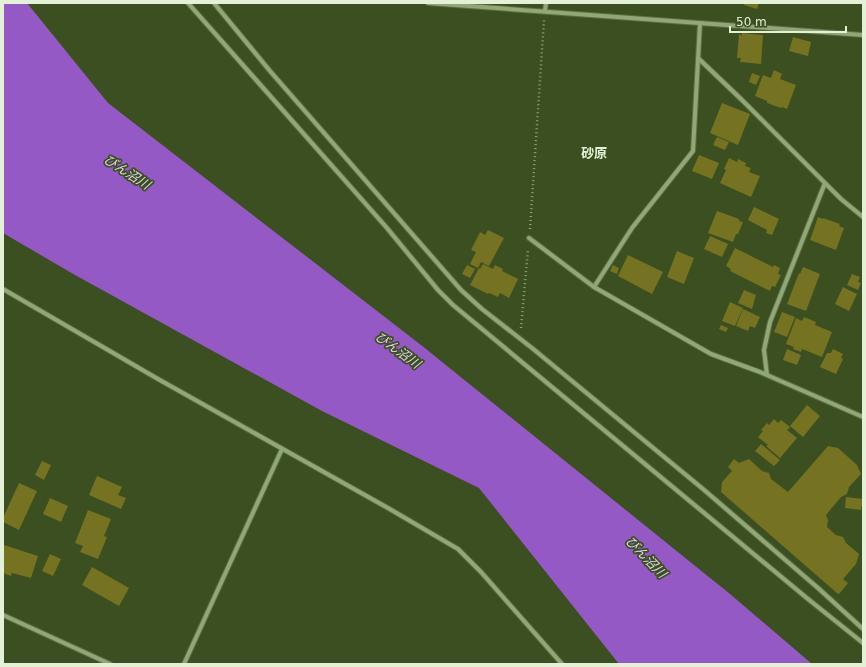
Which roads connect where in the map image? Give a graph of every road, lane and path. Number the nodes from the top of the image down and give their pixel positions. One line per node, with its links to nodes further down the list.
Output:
1 (188, 3): 20 (street)
2 (214, 3): 14 (street)
3 (428, 3): 5 (street)
4 (546, 3): 5 (street)
5 (545, 11): 6 (street); 11 (path)
6 (700, 23): 7 (street); 8 (street)
7 (863, 35)
8 (698, 58): 9 (street); 12 (street)
9 (825, 183): 10 (street); 15 (street)
10 (863, 217)
11 (529, 238): 12 (street); 14 (path)
12 (594, 286): 15 (street)
13 (3, 289): 17 (street)
14 (520, 339): 19 (street)
15 (767, 375): 16 (street)
16 (863, 417)
17 (282, 450): 22 (street); 23 (street)
18 (3, 615): 21 (street)
19 (863, 629)
20 (863, 643)
21 (110, 664)
22 (184, 664)
23 (562, 664)

